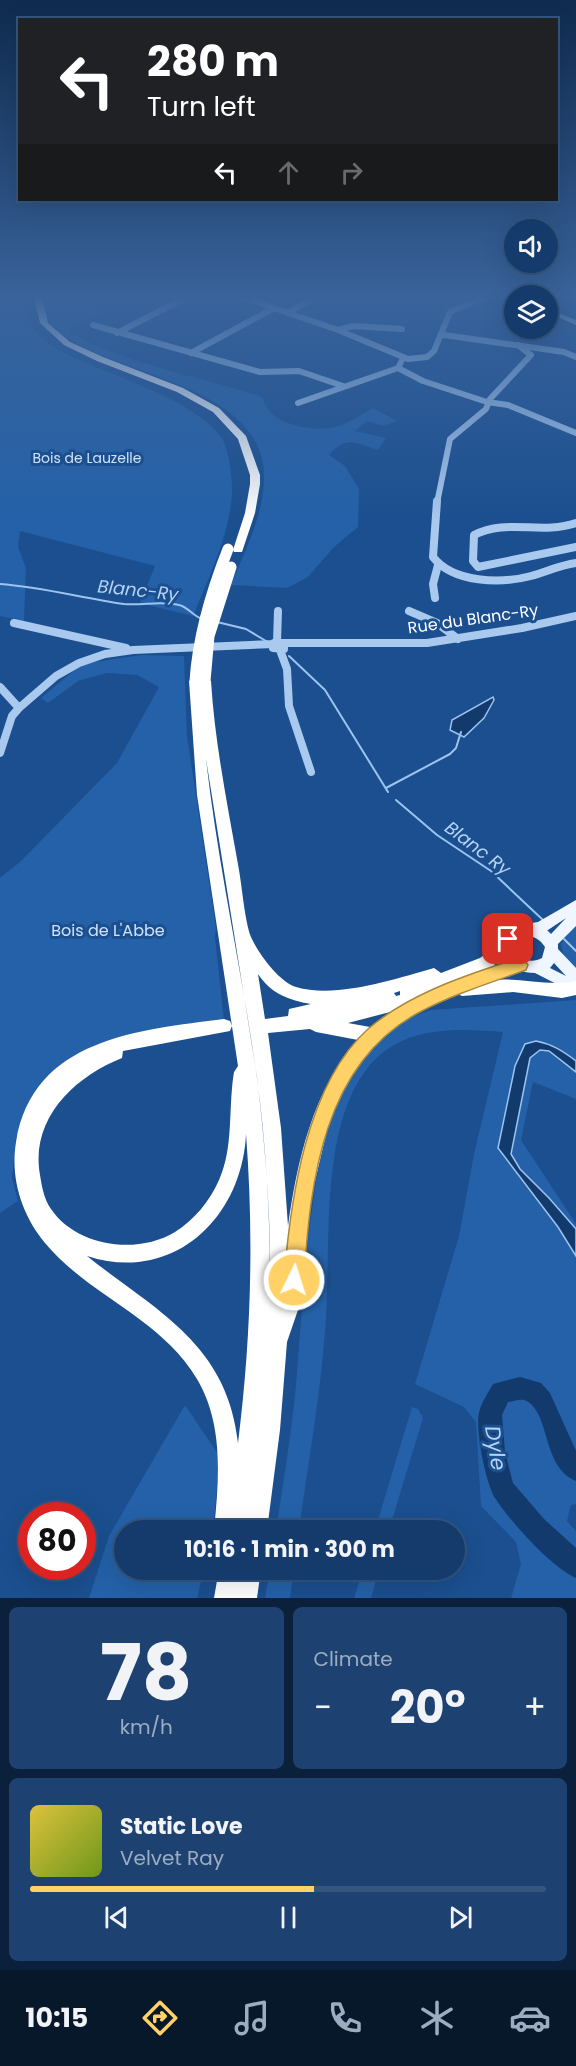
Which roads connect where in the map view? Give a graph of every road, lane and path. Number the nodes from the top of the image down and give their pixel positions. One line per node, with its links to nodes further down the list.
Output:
1 (118, 372): 15 (highway)
2 (135, 372): 15 (highway)
3 (258, 372): 4 (street)
4 (277, 372)
5 (301, 372): 9 (street)
6 (388, 372): 9 (street)
7 (405, 372): 10 (street)
8 (515, 372): 10 (street)
9 (344, 387): 11 (street)
10 (490, 402): 12 (street); 17 (street)
11 (298, 403)
12 (576, 433)
13 (576, 523): 18 (street)
14 (576, 547): 18 (street)
15 (233, 550): 27 (highway, bridge)
16 (576, 563): 17 (street)
17 (437, 564): 18 (street); 19 (street)
18 (478, 567)
19 (435, 598)
20 (278, 611): 25 (street)
21 (409, 611): 24 (street)
22 (576, 616): 24 (street, Rue du Blanc-Ry)
23 (14, 623): 26 (street, Rue du Blanc-Ry)
24 (458, 639): 25 (street, Rue du Blanc-Ry)
25 (279, 646): 26 (street, Rue du Blanc-Ry); 31 (street)
26 (133, 650): 29 (street, Rue du Blanc-Ry)
27 (200, 681): 35 (highway); 46 (highway)
28 (0, 687): 29 (street)
29 (19, 708): 30 (street, Rue du Blanc-Ry)
30 (0, 753)
31 (311, 772)
32 (576, 905): 34 (main road)
33 (576, 917): 37 (main road)
34 (532, 930): 36 (main road); 37 (main road)
35 (242, 938): 40 (highway); 47 (highway)
36 (507, 945): 38 (main road); 40 (highway)
37 (551, 947): 39 (main road); 41 (main road)
38 (520, 965): 39 (main road); 43 (highway)
39 (538, 968): 42 (main road)
40 (463, 972): 44 (highway)
41 (576, 977)
42 (576, 988): 43 (highway)
43 (450, 989): 44 (highway); 45 (highway)
44 (297, 1022): 45 (highway)
45 (373, 1035): 47 (highway)
46 (245, 1058): 48 (highway); 49 (highway)
47 (279, 1339): 50 (highway)
48 (226, 1520)
49 (238, 1520)
50 (258, 1520)
51 (225, 1580): 54 (highway)
52 (228, 1580): 54 (highway)
53 (248, 1580): 55 (highway)
54 (225, 1598)
55 (246, 1598)

